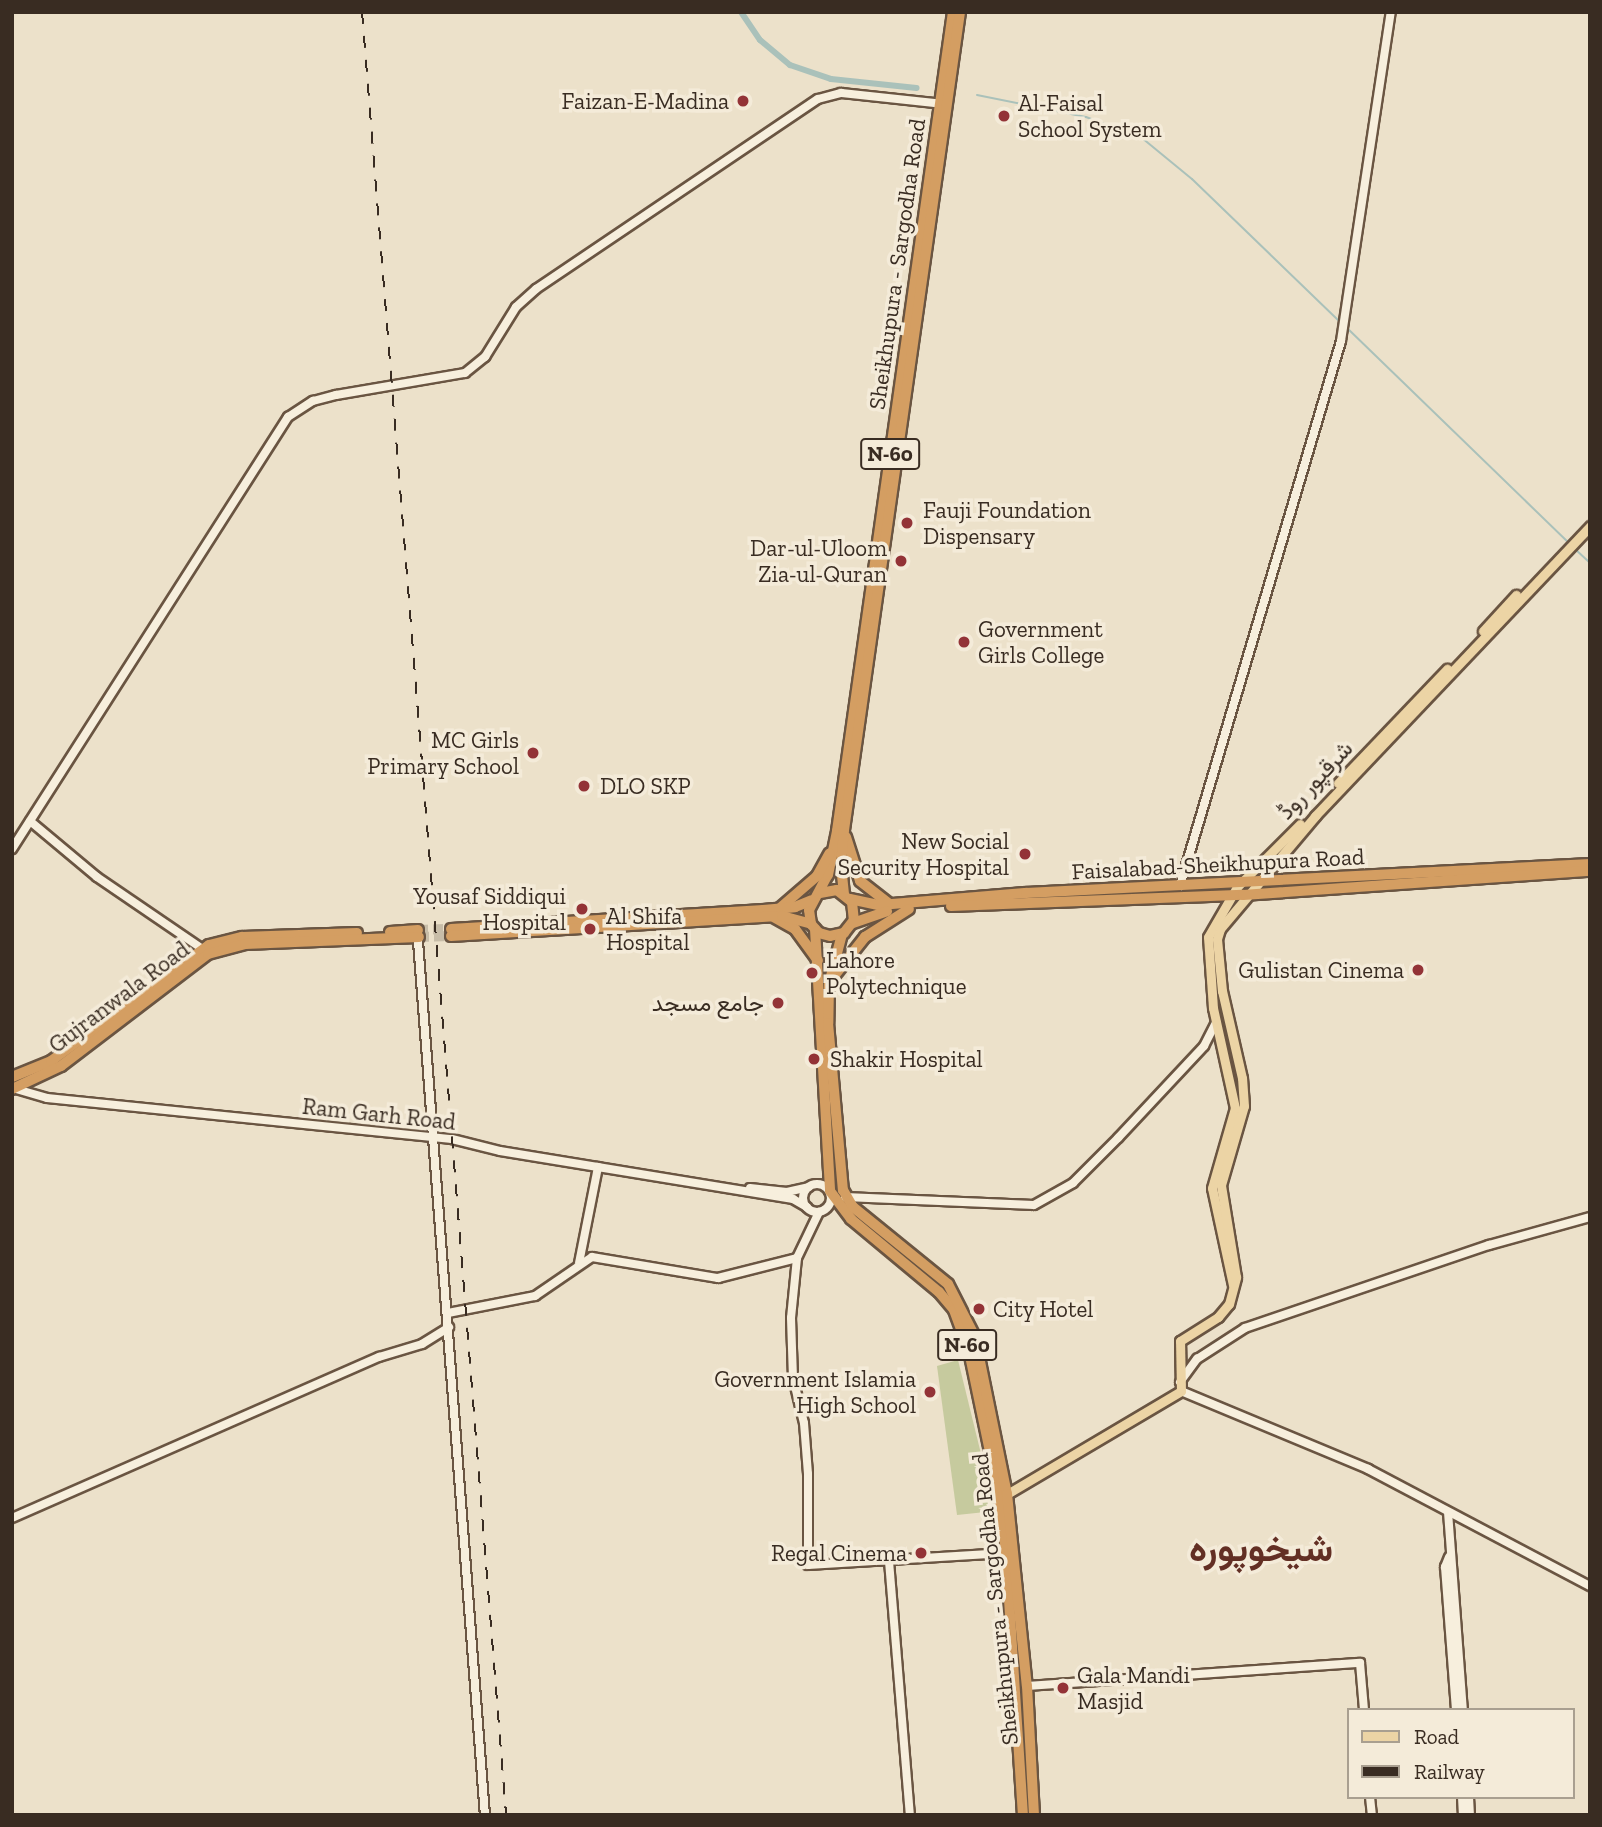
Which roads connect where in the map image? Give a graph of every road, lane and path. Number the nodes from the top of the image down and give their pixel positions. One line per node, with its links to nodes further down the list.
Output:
1 (953, 12): 4 (highway, Sheikhupura - Sargodha Road / N-60)
2 (960, 12): 4 (highway, Sheikhupura - Sargodha Road / N-60)
3 (1391, 12): 16 (street)
4 (943, 104): 9 (street); 10 (highway, Sheikhupura - Sargodha Road / N-60)
5 (1590, 518): 7 (main road, شرقپور روڈ)
6 (1590, 526): 7 (main road, شرقپور روڈ)
7 (1571, 541): 8 (main road, شرقپور روڈ)
8 (1561, 552): 14 (main road, شرقپور روڈ); 15 (main road, شرقپور روڈ)
9 (30, 821): 11 (street); 30 (street)
10 (840, 830): 19 (highway, Sheikhupura - Sargodha Road / N-60); 20 (highway, Sheikhupura - Sargodha Road / N-60); 21 (highway); 23 (highway)
11 (12, 849)
12 (1590, 864): 15 (highway, Faisalabad-Sheikhupura Road)
13 (1590, 871): 17 (highway, Faisalabad-Sheikhupura Road)
14 (1243, 882): 15 (highway, Faisalabad-Sheikhupura Road); 16 (highway, Faisalabad-Sheikhupura Road); 18 (main road, شرقپور روڈ)
15 (1260, 884): 17 (main road, شرقپور روڈ)
16 (1180, 886): 21 (highway, Faisalabad-Sheikhupura Road)
17 (1252, 893): 18 (highway, Faisalabad-Sheikhupura Road); 29 (main road, شرقپور روڈ)
18 (1234, 894): 22 (highway, Faisalabad-Sheikhupura Road); 29 (main road, شرقپور روڈ)
19 (817, 896): 20 (highway); 23 (highway); 25 (highway)
20 (847, 896): 21 (highway, Faisalabad-Sheikhupura Road); 24 (highway)
21 (889, 904)
22 (909, 909): 24 (highway, Faisalabad-Sheikhupura Road); 32 (highway)
23 (776, 913): 25 (highway); 26 (highway); 31 (highway)
24 (853, 923): 27 (highway)
25 (813, 927): 27 (highway); 31 (highway, Sheikhupura - Sargodha Road / N-60)
26 (451, 933)
27 (842, 934): 32 (highway)
28 (418, 936): 30 (highway, Gujranwala Road); 34 (highway, Gujranwala Road); 37 (street)
29 (1212, 938): 33 (main road); 50 (main road)
30 (201, 948): 34 (highway, Gujranwala Road)
31 (818, 961): 41 (highway, Sheikhupura - Sargodha Road / N-60)
32 (829, 984): 42 (highway)
33 (1216, 1022): 42 (street); 50 (main road)
34 (108, 1023): 35 (highway, Gujranwala Road); 36 (highway, Gujranwala Road)
35 (12, 1077)
36 (14, 1089): 37 (street, Ram Garh Road)
37 (435, 1140): 38 (street, Ram Garh Road); 51 (street)
38 (598, 1167): 40 (street, Ram Garh Road); 49 (street)
39 (808, 1187): 40 (street, Ram Garh Road); 41 (street); 43 (street)
40 (737, 1189): 43 (street, Ram Garh Road)
41 (830, 1191): 42 (highway, Sheikhupura - Sargodha Road / N-60); 44 (street)
42 (844, 1202): 45 (highway, Sheikhupura - Sargodha Road / N-60); 46 (highway, Sheikhupura - Sargodha Road / N-60)
43 (807, 1207): 44 (street)
44 (818, 1212): 48 (street)
45 (860, 1213): 46 (highway); 54 (highway, Sheikhupura - Sargodha Road / N-60)
46 (848, 1216): 54 (highway, Sheikhupura - Sargodha Road / N-60)
47 (1590, 1217): 53 (street)
48 (797, 1258): 49 (street); 60 (street)
49 (579, 1263): 51 (street)
50 (1233, 1285): 53 (main road)
51 (448, 1313): 52 (street)
52 (449, 1327): 57 (street); 66 (street)
53 (1180, 1386): 55 (main road); 56 (street)
54 (987, 1417): 55 (highway, Sheikhupura - Sargodha Road / N-60); 58 (highway, Sheikhupura - Sargodha Road / N-60)
55 (1007, 1494): 62 (highway, Sheikhupura - Sargodha Road / N-60)
56 (1448, 1512): 59 (street); 61 (street)
57 (12, 1518)
58 (1006, 1553): 60 (street); 68 (highway, Sheikhupura - Sargodha Road / N-60)
59 (1449, 1557): 64 (street); 65 (street)
60 (889, 1561): 67 (street)
61 (1590, 1586)
62 (1027, 1685): 63 (street); 69 (highway, Sheikhupura - Sargodha Road / N-60)
63 (1364, 1708)
64 (1456, 1708)
65 (1463, 1708)
66 (485, 1815)
67 (910, 1815)
68 (1023, 1815)
69 (1034, 1815)

